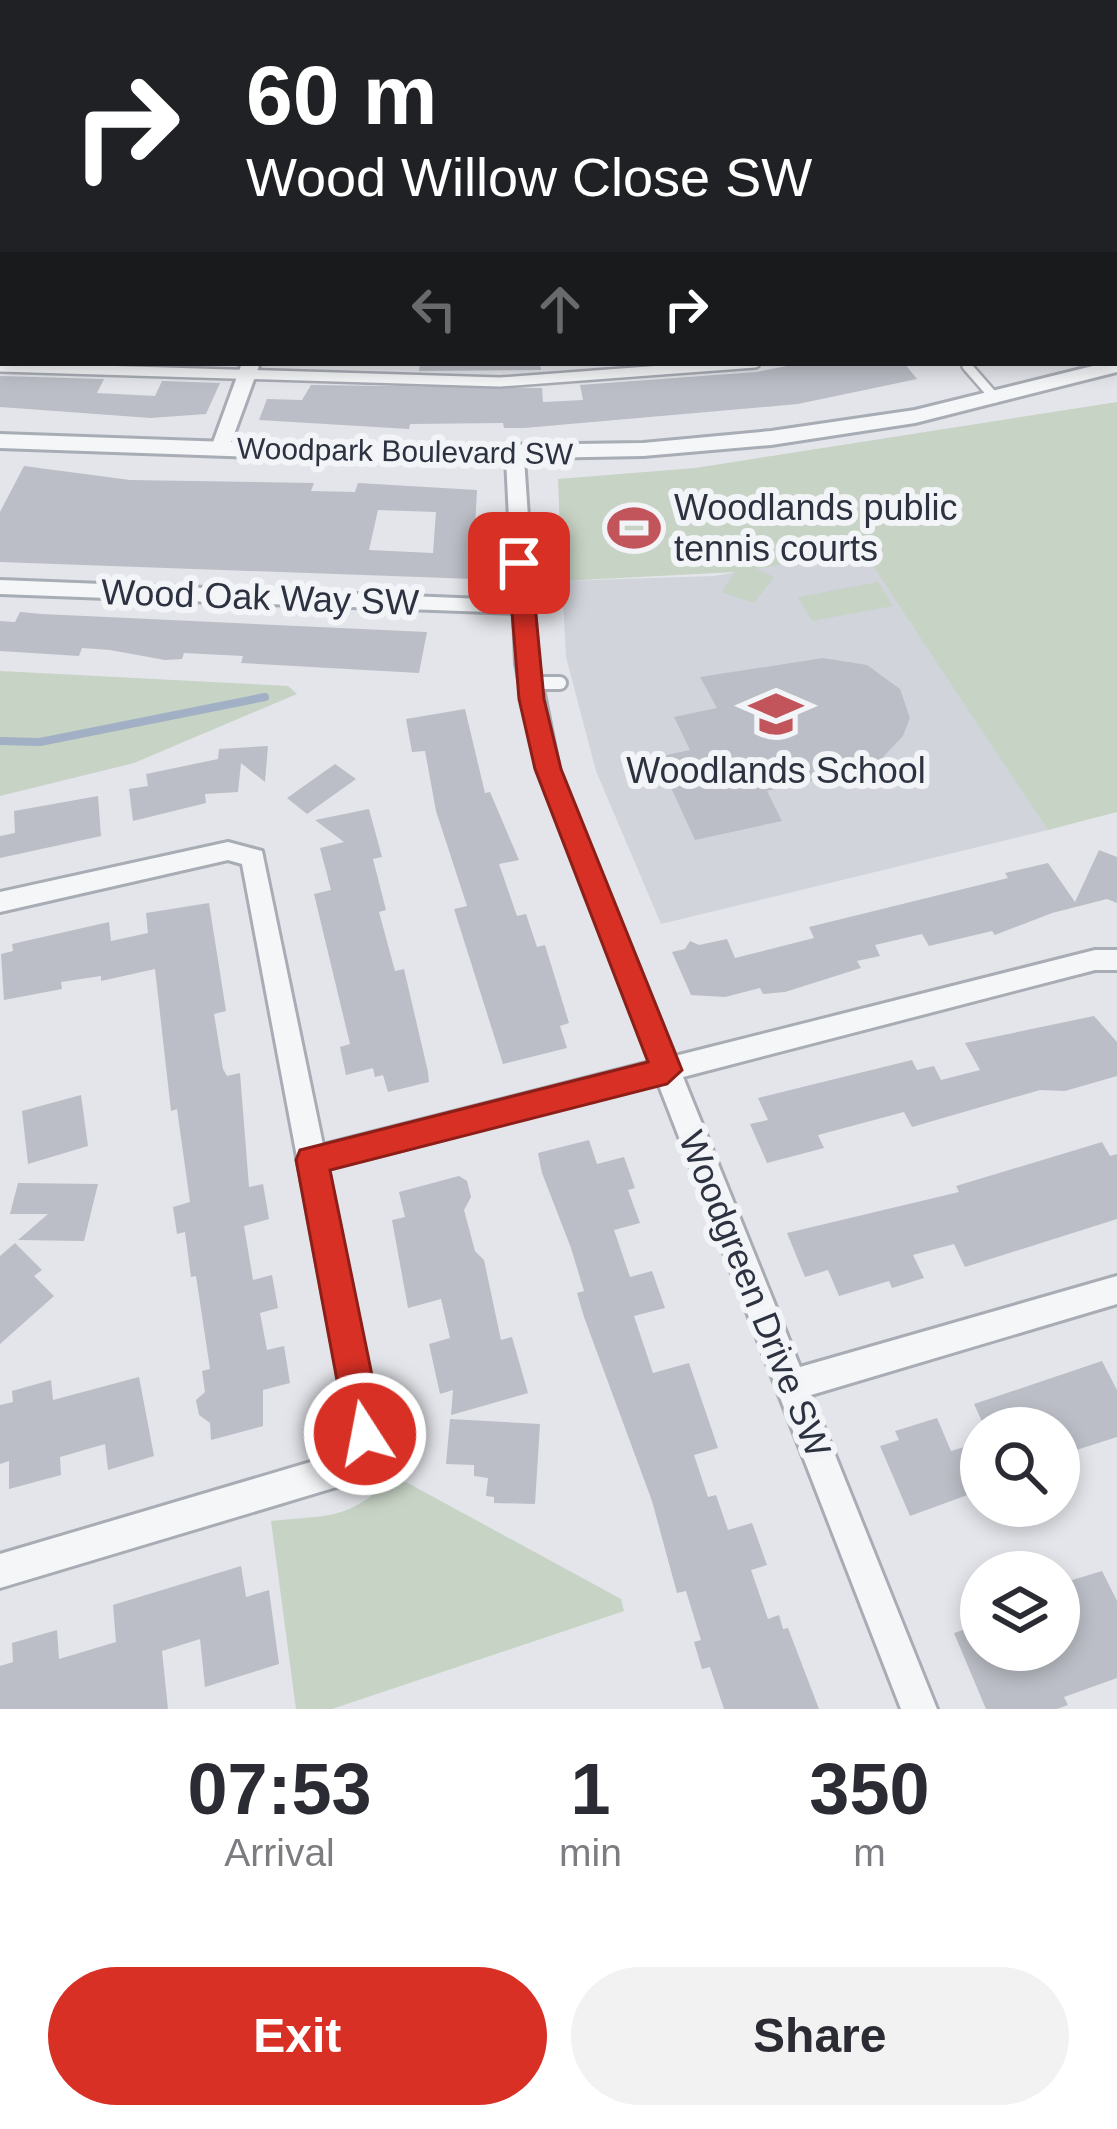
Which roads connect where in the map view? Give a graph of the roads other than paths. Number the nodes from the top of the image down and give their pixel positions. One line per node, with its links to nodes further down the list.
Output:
1 (715, 366): 5 (lane)
2 (967, 366): 8 (lane)
3 (1117, 366): 7 (street, Woodpark Boulevard SW)
4 (0, 367): 5 (lane)
5 (249, 369): 10 (street)
6 (1117, 385): 7 (street, Woodpark Boulevard SW)
7 (1022, 393): 8 (street, Woodpark Boulevard SW)
8 (995, 398): 11 (street, Woodpark Boulevard SW)
9 (0, 441): 10 (street, Woodpark Boulevard SW)
10 (220, 448): 11 (street, Woodpark Boulevard SW)
11 (515, 458): 13 (street, Woodgreen Drive SW)
12 (0, 587): 13 (street, Wood Oak Way SW)
13 (521, 607): 14 (street, Woodgreen Drive SW)
14 (529, 683): 15 (lane); 18 (street, Woodgreen Drive SW)
15 (560, 683)
16 (0, 902): 19 (street)
17 (1117, 961): 18 (street)
18 (667, 1070): 19 (street); 21 (street, Woodgreen Drive SW)
19 (312, 1160): 22 (street)
20 (1117, 1290): 21 (street)
21 (791, 1384): 23 (street, Woodgreen Drive SW)
22 (0, 1571)
23 (919, 1709)

